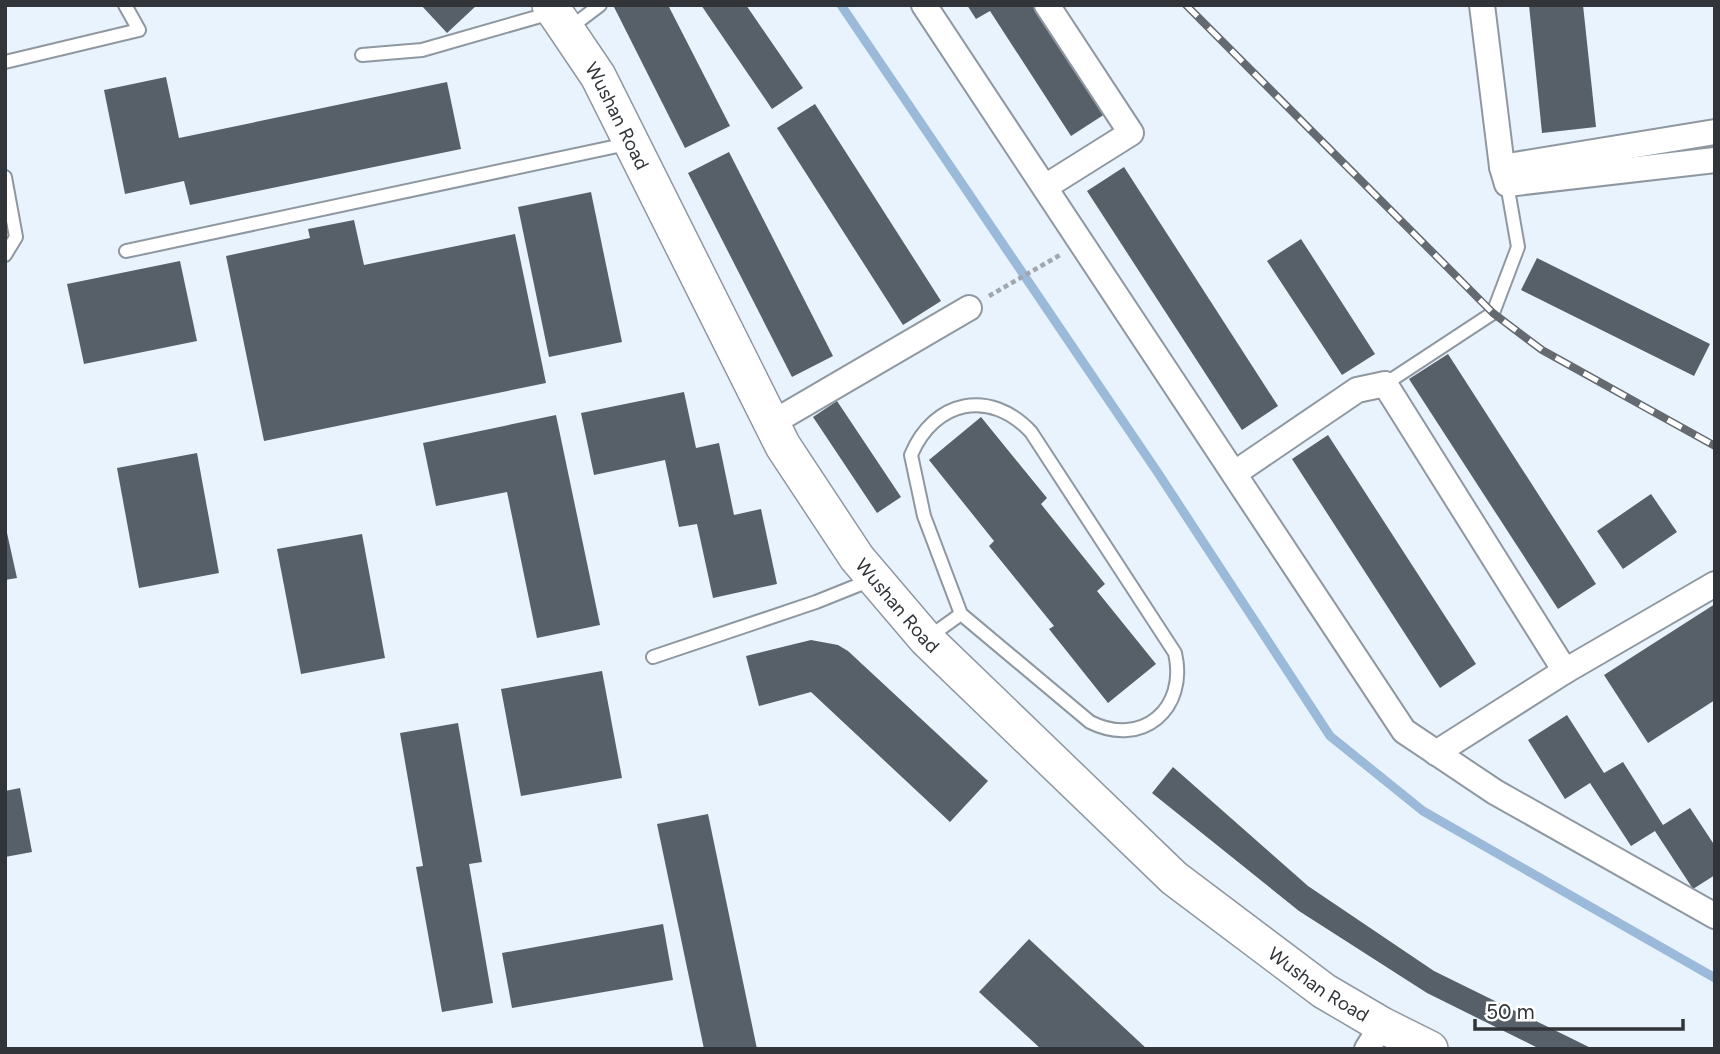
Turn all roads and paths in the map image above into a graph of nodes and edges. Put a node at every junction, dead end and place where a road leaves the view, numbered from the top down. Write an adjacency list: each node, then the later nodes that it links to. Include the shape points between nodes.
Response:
1 (125, 5): 8 (lane, via 139,30)
2 (600, 5): 6 (lane)
3 (924, 5): 14 (street)
4 (1047, 5): 14 (street, via 1131,133)
5 (1482, 5): 12 (street)
6 (557, 16): 7 (lane, via 422,50); 10 (main road, Wushan Road, via 598,76)
7 (362, 55)
8 (5, 62)
9 (1715, 132): 12 (street)
10 (631, 143): 15 (lane); 20 (main road, Wushan Road)
11 (1715, 160): 12 (street)
12 (1504, 175): 19 (lane, via 1518,247 1493,313)
13 (5, 177): 16 (lane, via 16,237)
14 (1045, 187): 21 (street)
15 (127, 251)
16 (5, 255)
17 (1041, 266): 18 (path)
18 (969, 308): 20 (street)
19 (1385, 384): 21 (street, via 1357,390); 27 (street)
20 (772, 424): 22 (main road, Wushan Road)
21 (1235, 473): 28 (street, via 1404,731)
22 (874, 579): 25 (main road, Wushan Road); 26 (lane)
23 (1715, 584): 27 (street)
24 (961, 614): 24 (lane, via 1101,727 1139,728 1161,715 1175,692 1175,653 1031,432 1012,414 986,405 954,409 940,416 927,426 911,455 923,516); 25 (lane)
25 (926, 639): 30 (main road, Wushan Road, via 1174,878 1324,991)
26 (653, 657)
27 (1565, 671): 28 (street)
28 (1436, 753): 29 (street, via 1495,792)
29 (1715, 916)
30 (1374, 1037): 31 (main road, Wushan Road)
31 (1430, 1049)

